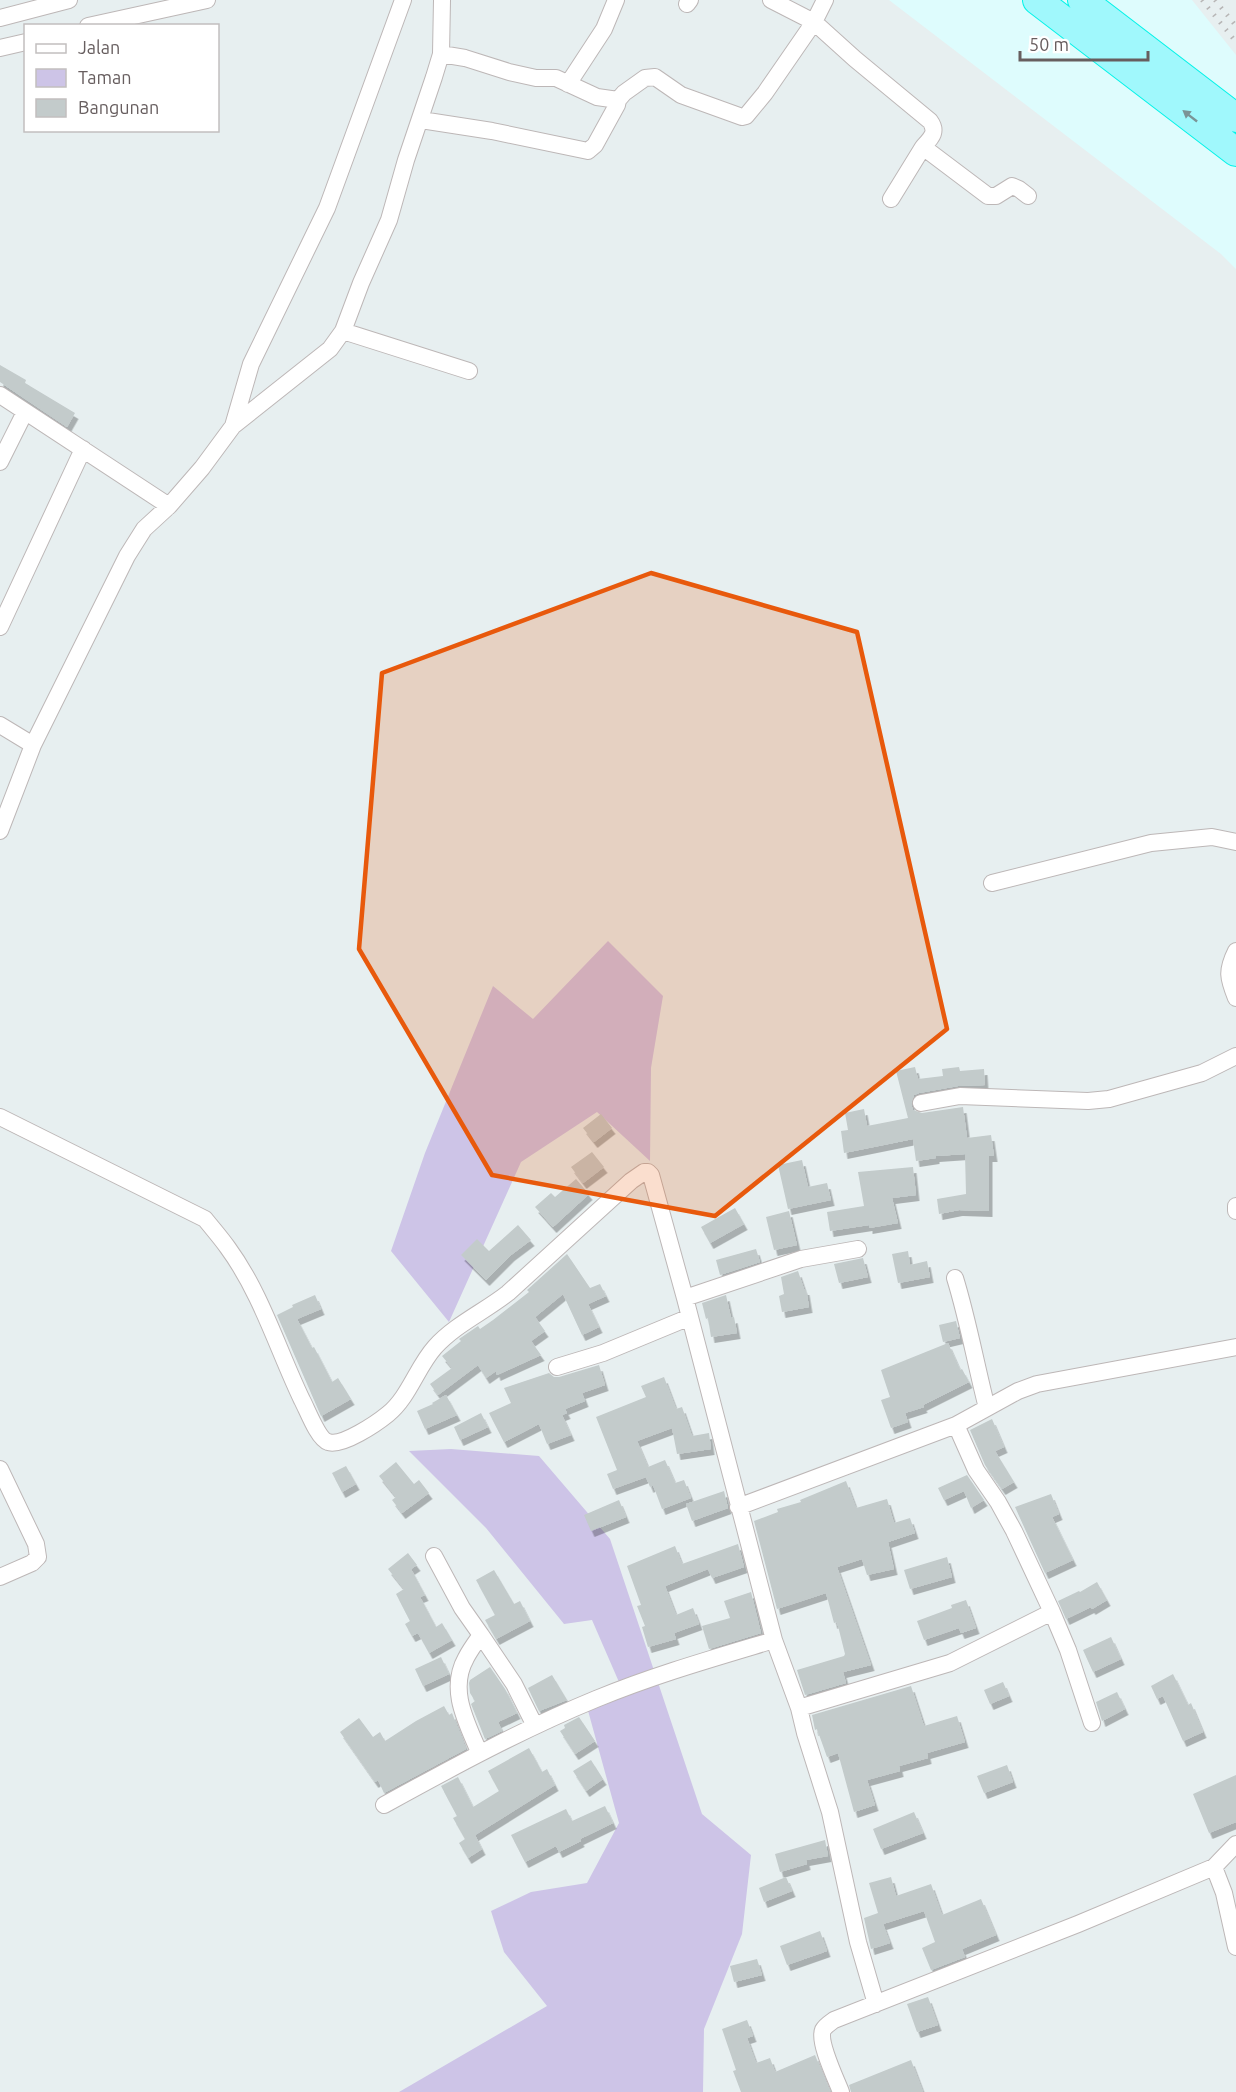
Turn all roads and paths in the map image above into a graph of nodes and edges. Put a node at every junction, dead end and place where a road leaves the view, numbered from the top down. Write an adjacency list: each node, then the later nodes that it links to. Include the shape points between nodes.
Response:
1 (69, 0): 10 (street)
2 (207, 0): 12 (street)
3 (403, 0): 28 (street, via 327,208 250,364)
4 (442, 0): 15 (street)
5 (616, 0): 16 (street, via 604,29)
6 (771, 0): 11 (street)
7 (825, 0): 11 (street)
8 (1037, 0): 21 (highway, one-way to 8)
9 (1082, 0): 18 (highway)
10 (0, 18)
11 (814, 22): 17 (street, via 744,117 681,95 655,77 645,78); 20 (street, via 930,121 934,133)
12 (97, 24)
13 (24, 42): 14 (street)
14 (0, 48)
15 (441, 54): 16 (street, via 536,78 556,78); 19 (street)
16 (568, 84): 17 (street, via 597,97)
17 (618, 100): 19 (street, via 595,146 588,150)
18 (1236, 118)
19 (421, 120): 24 (street, via 388,220)
20 (923, 147): 22 (street, via 988,196 996,196 1012,186); 23 (street)
21 (1236, 152)
22 (1028, 196)
23 (891, 199)
24 (343, 331): 25 (street); 28 (street, via 315,362)
25 (470, 371)
26 (0, 394): 27 (street)
27 (26, 412): 29 (street); 30 (street)
28 (233, 426): 31 (street)
29 (83, 449): 31 (street); 32 (street)
30 (0, 462)
31 (169, 506): 34 (street, via 144,529 127,556)
32 (0, 627)
33 (0, 725): 34 (street)
34 (33, 745): 35 (street)
35 (0, 829)
36 (1236, 842): 37 (street, via 1212,837 1151,843)
37 (992, 883)
38 (1236, 951): 39 (street, via 1228,976)
39 (1236, 998)
40 (1236, 1056): 41 (street, via 1202,1073 1109,1099 960,1096)
41 (921, 1103)
42 (0, 1117): 47 (street, via 205,1219 229,1248 247,1279 309,1414 323,1440 330,1443 339,1443 371,1427 391,1412 435,1346 508,1293 644,1172 651,1175 657,1190)
43 (1236, 1206): 44 (street)
44 (1236, 1211)
45 (858, 1250): 47 (street, via 801,1259)
46 (955, 1278): 51 (street)
47 (686, 1298): 48 (street)
48 (690, 1317): 50 (street, via 603,1353); 54 (street)
49 (1236, 1347): 51 (street, via 1037,1384)
50 (557, 1367)
51 (987, 1408): 52 (street)
52 (956, 1425): 54 (street); 57 (street, via 976,1470 1014,1531)
53 (0, 1469): 56 (street, via 36,1544 38,1557)
54 (738, 1507): 59 (street)
55 (434, 1556): 58 (street, via 462,1608)
56 (0, 1577)
57 (1052, 1612): 60 (street, via 950,1663); 61 (street)
58 (482, 1635): 62 (street); 63 (street, via 462,1666 458,1694)
59 (774, 1640): 60 (street); 62 (street, via 597,1699)
60 (799, 1708): 68 (street, via 830,1812 858,1942)
61 (1092, 1723)
62 (536, 1726): 63 (street)
63 (479, 1752): 64 (street)
64 (384, 1805)
65 (1236, 1844): 66 (street)
66 (1214, 1867): 67 (street); 68 (street)
67 (1236, 1947)
68 (876, 2004): 69 (street, via 834,2020 822,2032)
69 (841, 2092)

